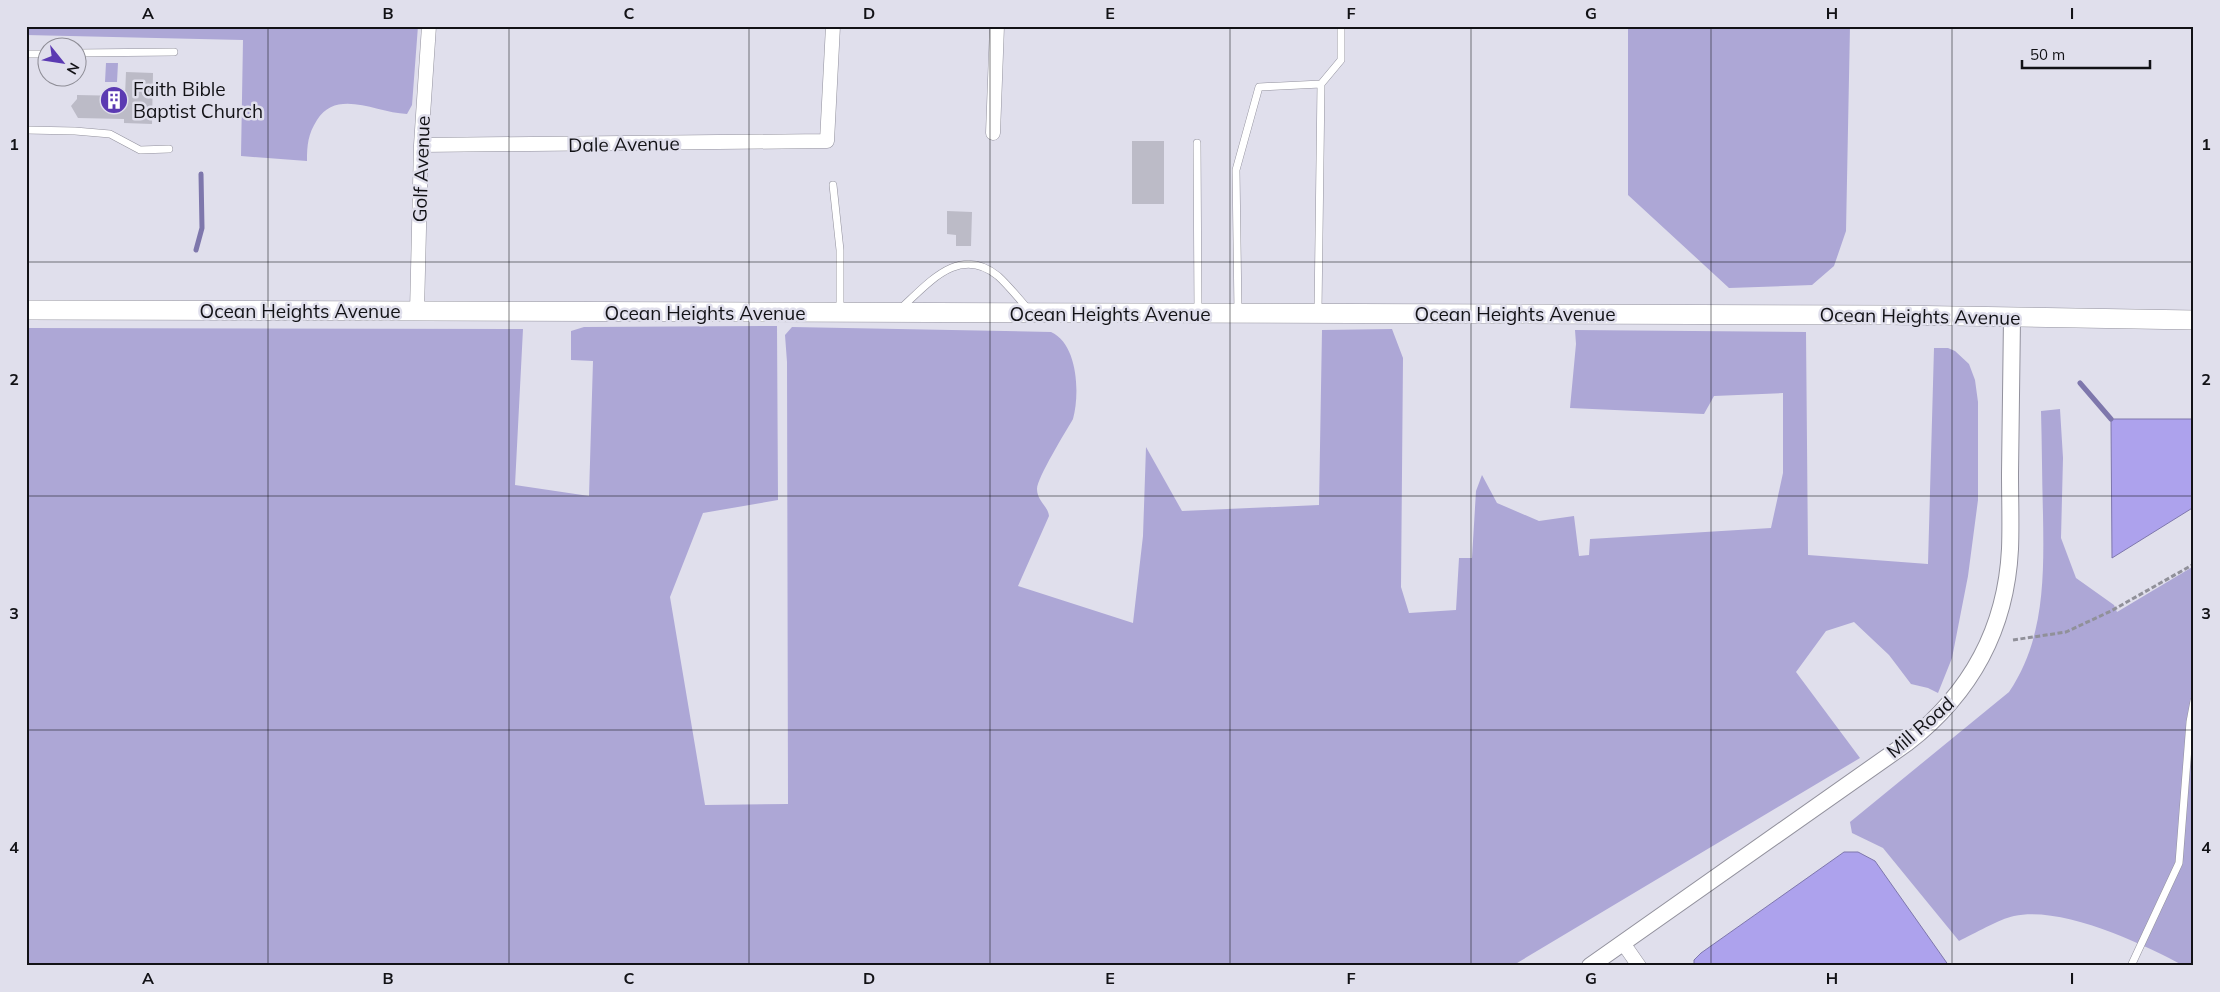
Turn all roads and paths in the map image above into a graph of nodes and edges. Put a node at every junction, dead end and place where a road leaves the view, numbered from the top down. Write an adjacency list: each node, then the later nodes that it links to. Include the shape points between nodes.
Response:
1 (429, 26): 11 (street, Golf Avenue)
2 (833, 26): 11 (street, Dale Avenue, via 827,141)
3 (997, 26): 9 (street)
4 (1341, 26): 7 (lane, via 1341,60)
5 (174, 52): 6 (lane)
6 (88, 53)
7 (1321, 84): 20 (lane, via 1260,87 1236,170); 21 (lane)
8 (26, 130): 12 (lane, via 110,134 140,150)
9 (993, 133)
10 (1197, 143): 19 (lane)
11 (421, 145): 15 (street, Golf Avenue)
12 (169, 150)
13 (833, 185): 16 (lane, via 840,250)
14 (26, 310): 15 (main road, Ocean Heights Avenue)
15 (417, 312): 16 (main road, Ocean Heights Avenue)
16 (840, 313): 17 (main road, Ocean Heights Avenue)
17 (895, 314): 18 (main road, Ocean Heights Avenue); 18 (lane, via 947,270 959,264 970,264 998,276)
18 (1032, 314): 19 (main road, Ocean Heights Avenue)
19 (1198, 314): 20 (main road, Ocean Heights Avenue)
20 (1238, 314): 21 (main road, Ocean Heights Avenue)
21 (1318, 314): 22 (main road, Ocean Heights Avenue)
22 (2012, 318): 23 (main road, Ocean Heights Avenue); 27 (street, Mill Road, via 2010,551 1996,627 1959,694 1906,743)
23 (2194, 320)
24 (2194, 564): 25 (path, via 2110,612 2066,632)
25 (2013, 640)
26 (2194, 701): 30 (lane, via 2179,863)
27 (1623, 943): 28 (street, Mill Road); 29 (street)
28 (1600, 963)
29 (1639, 966)
30 (2131, 966)

